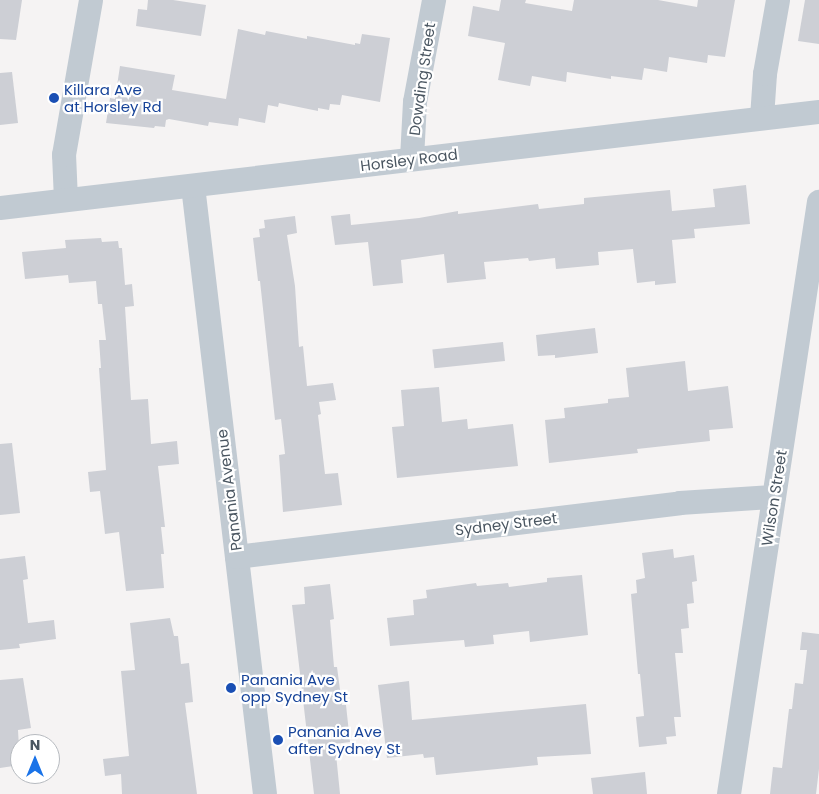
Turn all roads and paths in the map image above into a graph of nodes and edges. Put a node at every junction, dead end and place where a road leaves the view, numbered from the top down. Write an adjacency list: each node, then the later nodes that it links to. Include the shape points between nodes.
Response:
1 (91, 0): 8 (street, via 64,156)
2 (434, 0): 6 (street, Dowding Street, via 415,102)
3 (778, 0): 5 (street, via 765,74)
4 (819, 112): 5 (street, Horsley Road)
5 (762, 118): 6 (street, Horsley Road)
6 (412, 159): 7 (street, Horsley Road)
7 (193, 186): 8 (street, Horsley Road); 12 (street, Panania Avenue)
8 (66, 200): 10 (street, Horsley Road)
9 (819, 202): 11 (street, Wilson Street)
10 (0, 208)
11 (774, 497): 12 (street, Sydney Street, via 680,503); 14 (street, Wilson Street)
12 (237, 557): 13 (street, Panania Avenue)
13 (265, 794)
14 (729, 794)

